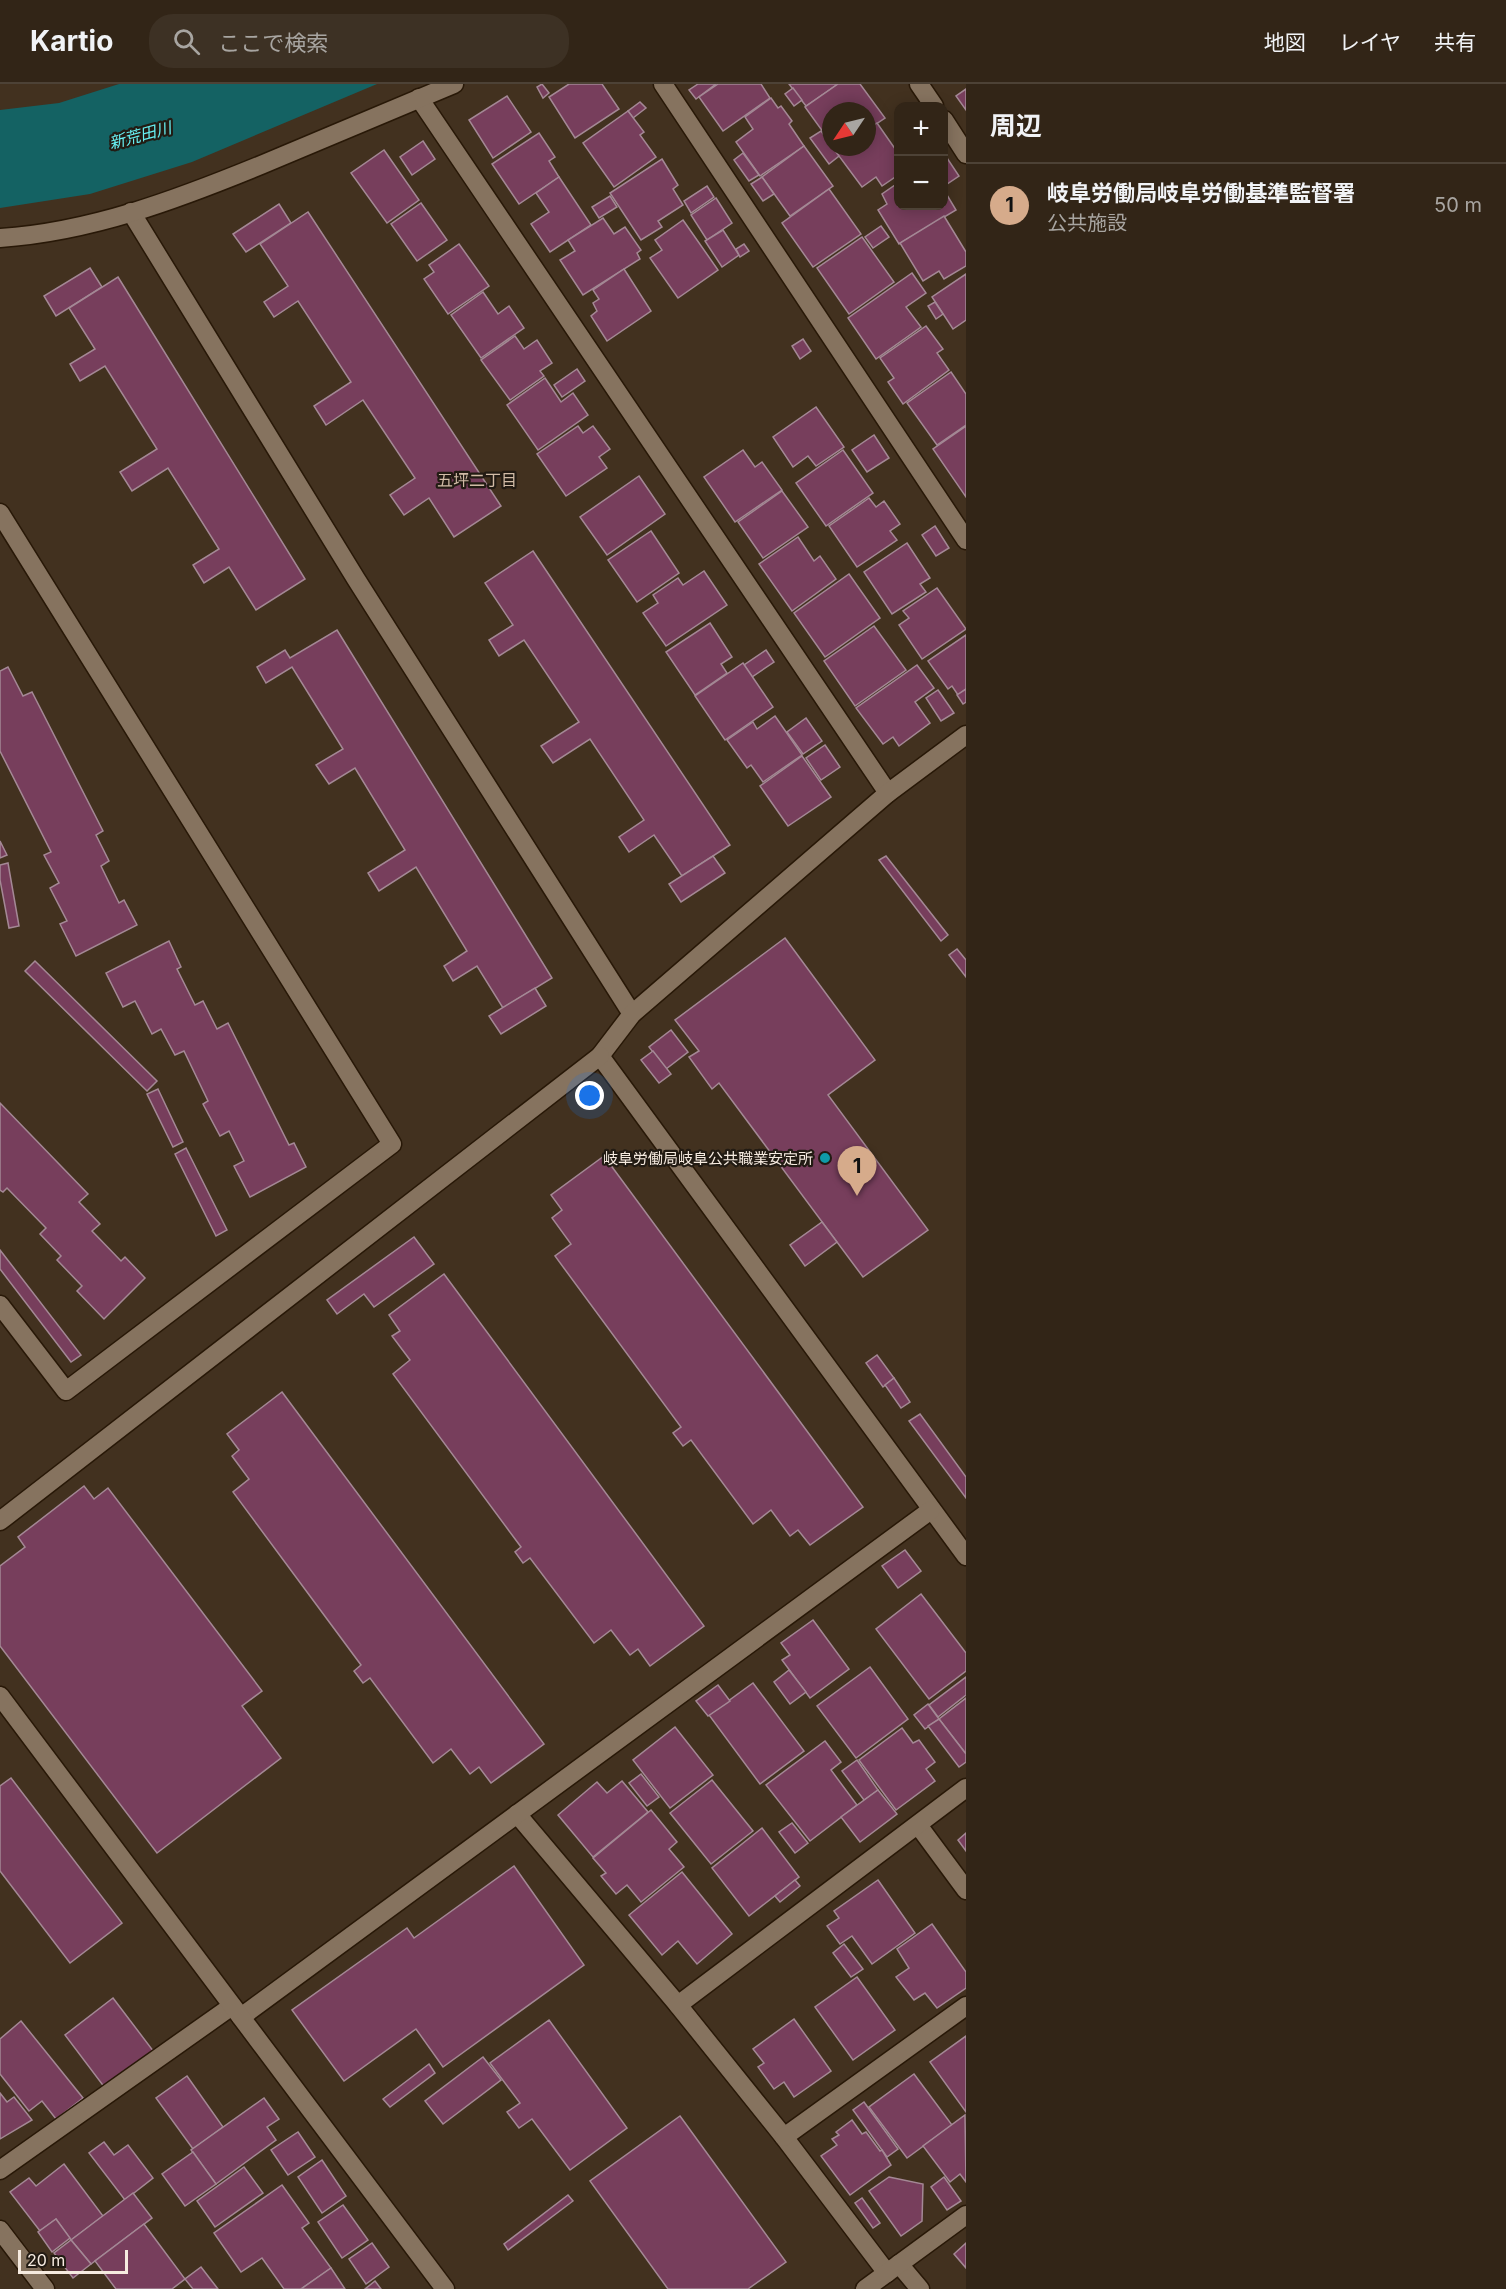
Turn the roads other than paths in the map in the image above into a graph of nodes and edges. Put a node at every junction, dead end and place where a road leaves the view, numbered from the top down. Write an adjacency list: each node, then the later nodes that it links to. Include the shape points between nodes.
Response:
1 (454, 84): 4 (street)
2 (663, 84): 11 (street)
3 (919, 84): 5 (street)
4 (419, 98): 8 (street, via 202,189); 13 (street)
5 (931, 102)
6 (948, 126): 7 (street)
7 (966, 154)
8 (131, 212): 9 (street, via 72,229); 14 (street, via 356,579)
9 (0, 238)
10 (0, 513): 16 (street, via 392,1144 66,1391)
11 (966, 540)
12 (966, 735): 13 (street)
13 (888, 793): 14 (street)
14 (632, 1014): 15 (street)
15 (600, 1056): 17 (street); 18 (street)
16 (0, 1305)
17 (931, 1510): 19 (street); 22 (street)
18 (0, 1521)
19 (966, 1556)
20 (0, 1696): 27 (street)
21 (966, 1788): 23 (street)
22 (517, 1814): 25 (street); 27 (street)
23 (918, 1825): 24 (street); 25 (street)
24 (966, 1890)
25 (678, 2005): 28 (street)
26 (966, 2006): 28 (street)
27 (237, 2011): 29 (street); 34 (street)
28 (784, 2137): 32 (street)
29 (0, 2170)
30 (966, 2215): 32 (street)
31 (0, 2230): 33 (street)
32 (893, 2268): 35 (street); 36 (street)
33 (45, 2289)
34 (445, 2289)
35 (865, 2289)
36 (920, 2289)

